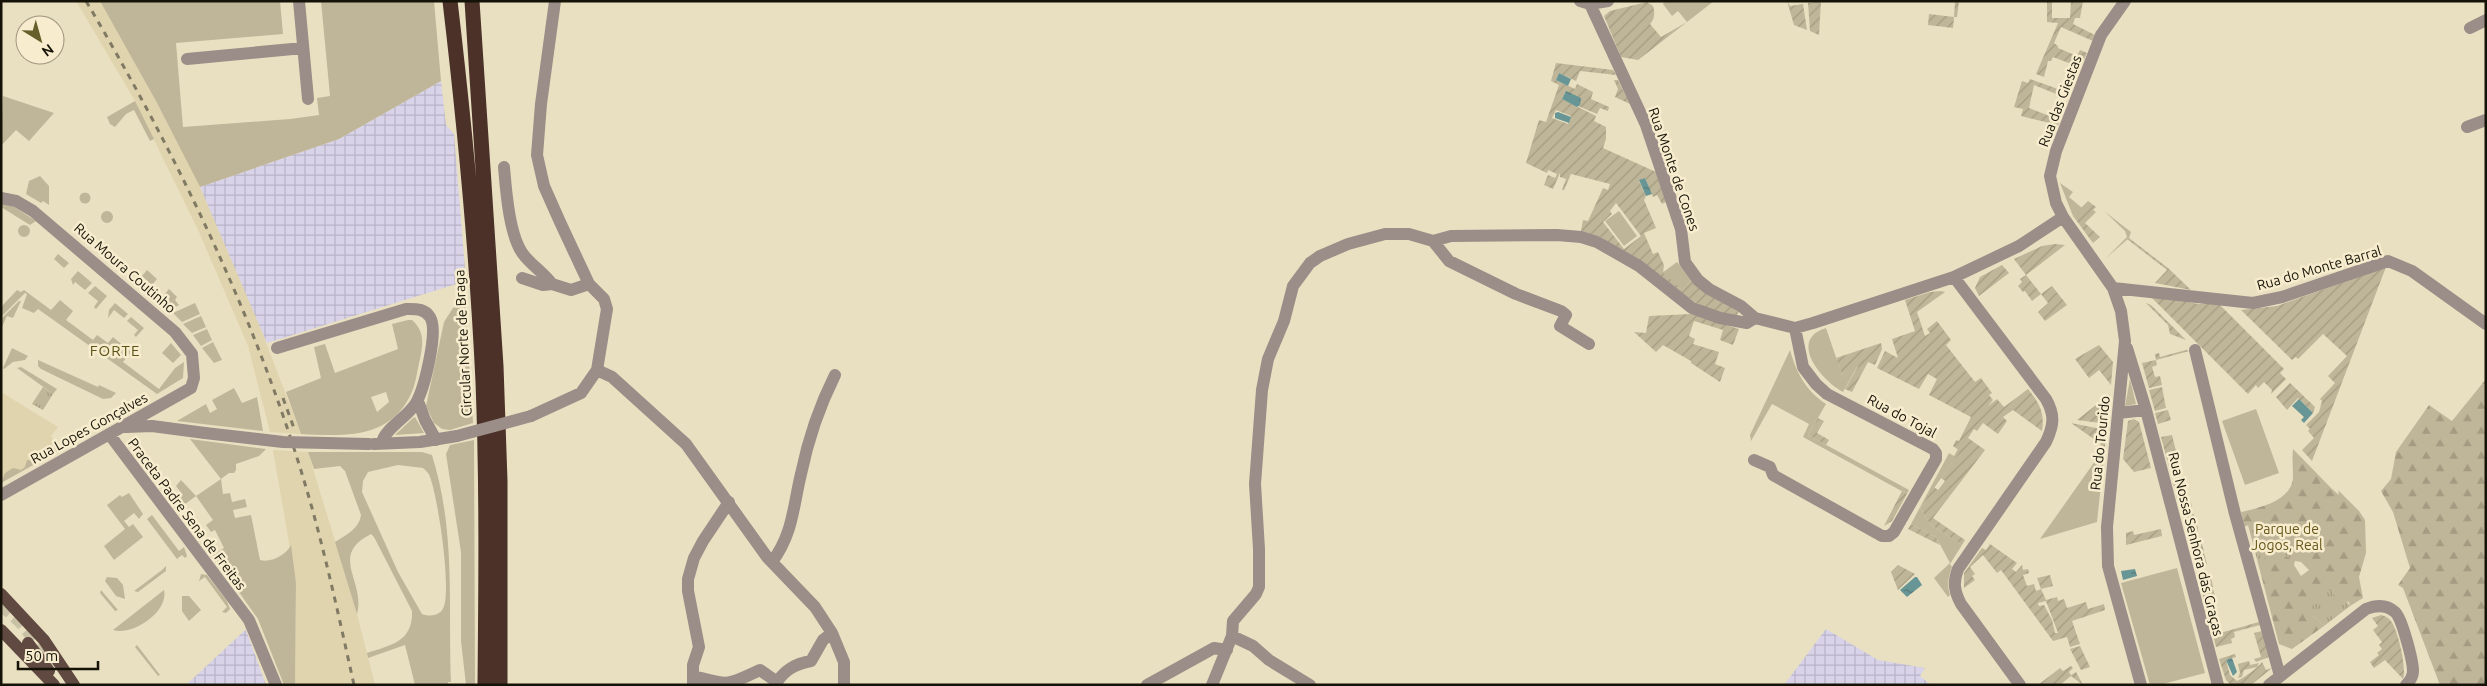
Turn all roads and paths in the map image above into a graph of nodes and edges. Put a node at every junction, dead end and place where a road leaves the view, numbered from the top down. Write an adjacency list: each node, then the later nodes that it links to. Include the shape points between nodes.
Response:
1 (299, 1): 10 (street)
2 (450, 1): 58 (highway, Circular Norte de Braga, via 466,142 483,383)
3 (472, 1): 59 (highway, via 496,366 500,481)
4 (555, 1): 22 (street, via 537,155 544,186)
5 (1608, 1): 7 (street)
6 (2125, 1): 17 (street, Rua das Giestas, via 2101,35 2056,151 2050,176)
7 (1585, 3): 24 (street, Rua Monte de Cones, via 1646,126 1681,229 1685,262 1709,289 1741,306)
8 (2486, 20): 9 (street)
9 (2470, 28)
10 (304, 48): 11 (street); 12 (street)
11 (188, 60)
12 (308, 99)
13 (2486, 120): 14 (street)
14 (2467, 127)
15 (504, 167): 21 (street, via 515,235 522,253 544,272)
16 (1, 198): 33 (street, Rua Moura Coutinho, via 24,205 42,218 175,332 192,354 194,378)
17 (2063, 218): 19 (street, via 2020,246); 23 (street, Rua do Tourido)
18 (1433, 242): 24 (street, via 1451,236 1581,237 1597,242 1638,266 1692,308 1746,323); 28 (street, via 1449,261 1516,294 1561,311 1566,315 1560,326); 48 (street, via 1409,234 1385,234 1332,249 1310,264 1294,286 1268,359 1262,390 1255,484 1259,587 1233,621)
19 (1954, 277): 26 (street); 64 (street, via 2046,399 2054,418 2046,442 1954,578 1955,594 1961,604)
20 (522, 278): 21 (street, via 543,285)
21 (552, 284): 22 (street, via 571,290)
22 (588, 284): 31 (street, via 604,299 607,310)
23 (2113, 288): 25 (street, Rua do Monte Barral, via 2253,303 2282,297 2388,261 2412,271); 27 (street, Rua do Tourido, via 2121,311)
24 (1755, 318): 26 (street)
25 (2486, 324)
26 (1795, 328): 41 (street, Rua do Tojal, via 1803,367 1816,384 1827,394 1933,449 1936,459 1889,536 1882,536 1773,476 1770,467)
27 (2125, 341): 35 (street, Rua Nossa Senhora das Graças); 36 (street, Rua do Tourido)
28 (1589, 344)
29 (278, 348): 34 (street, via 406,309 418,309 430,318 433,333)
30 (2195, 350): 51 (street, via 2235,514)
31 (597, 370): 39 (street, bridge, via 581,393 531,416); 43 (street, via 612,377 686,444)
32 (835, 376): 44 (street, via 809,442 784,547)
33 (191, 388): 37 (street, Rua Lopes Gonçalves)
34 (418, 401): 39 (street); 40 (street)
35 (2146, 410): 36 (street); 66 (street, Rua Nossa Senhora das Graças)
36 (2118, 413): 65 (street, Rua do Tourido, via 2107,526 2108,566)
37 (121, 427): 38 (street, Rua Lopes Gonçalves); 40 (street, bridge, via 152,426 291,442)
38 (109, 434): 42 (street, Rua Lopes Gonçalves); 57 (street, Praceta Padre Sena de Freitas, via 242,611 254,630)
39 (436, 440): 40 (street)
40 (376, 444)
41 (1754, 460)
42 (1, 495)
43 (729, 502): 44 (street); 52 (street, via 703,540 688,579 699,647 693,665)
44 (772, 562): 47 (street, via 815,607)
45 (1, 594): 56 (main road, via 44,640)
46 (1, 630): 54 (main road)
47 (832, 634): 53 (street, via 823,640 811,660 796,664); 60 (street, via 844,662)
48 (1232, 636): 50 (street); 63 (street, via 1253,646 1269,660)
49 (28, 643): 55 (main road)
50 (1227, 650): 61 (street, via 1214,648); 62 (street)
51 (2280, 676): 67 (street); 68 (street, via 2377,605 2395,612 2401,619 2413,670)
52 (693, 680): 53 (street, via 732,684 760,670)
53 (776, 683)
54 (54, 685)
55 (58, 685)
56 (74, 685)
57 (276, 685)
58 (485, 685)
59 (500, 685)
60 (844, 685)
61 (1147, 685)
62 (1212, 685)
63 (1310, 685)
64 (2020, 685)
65 (2141, 685)
66 (2218, 685)
67 (2268, 685)
68 (2406, 685)

